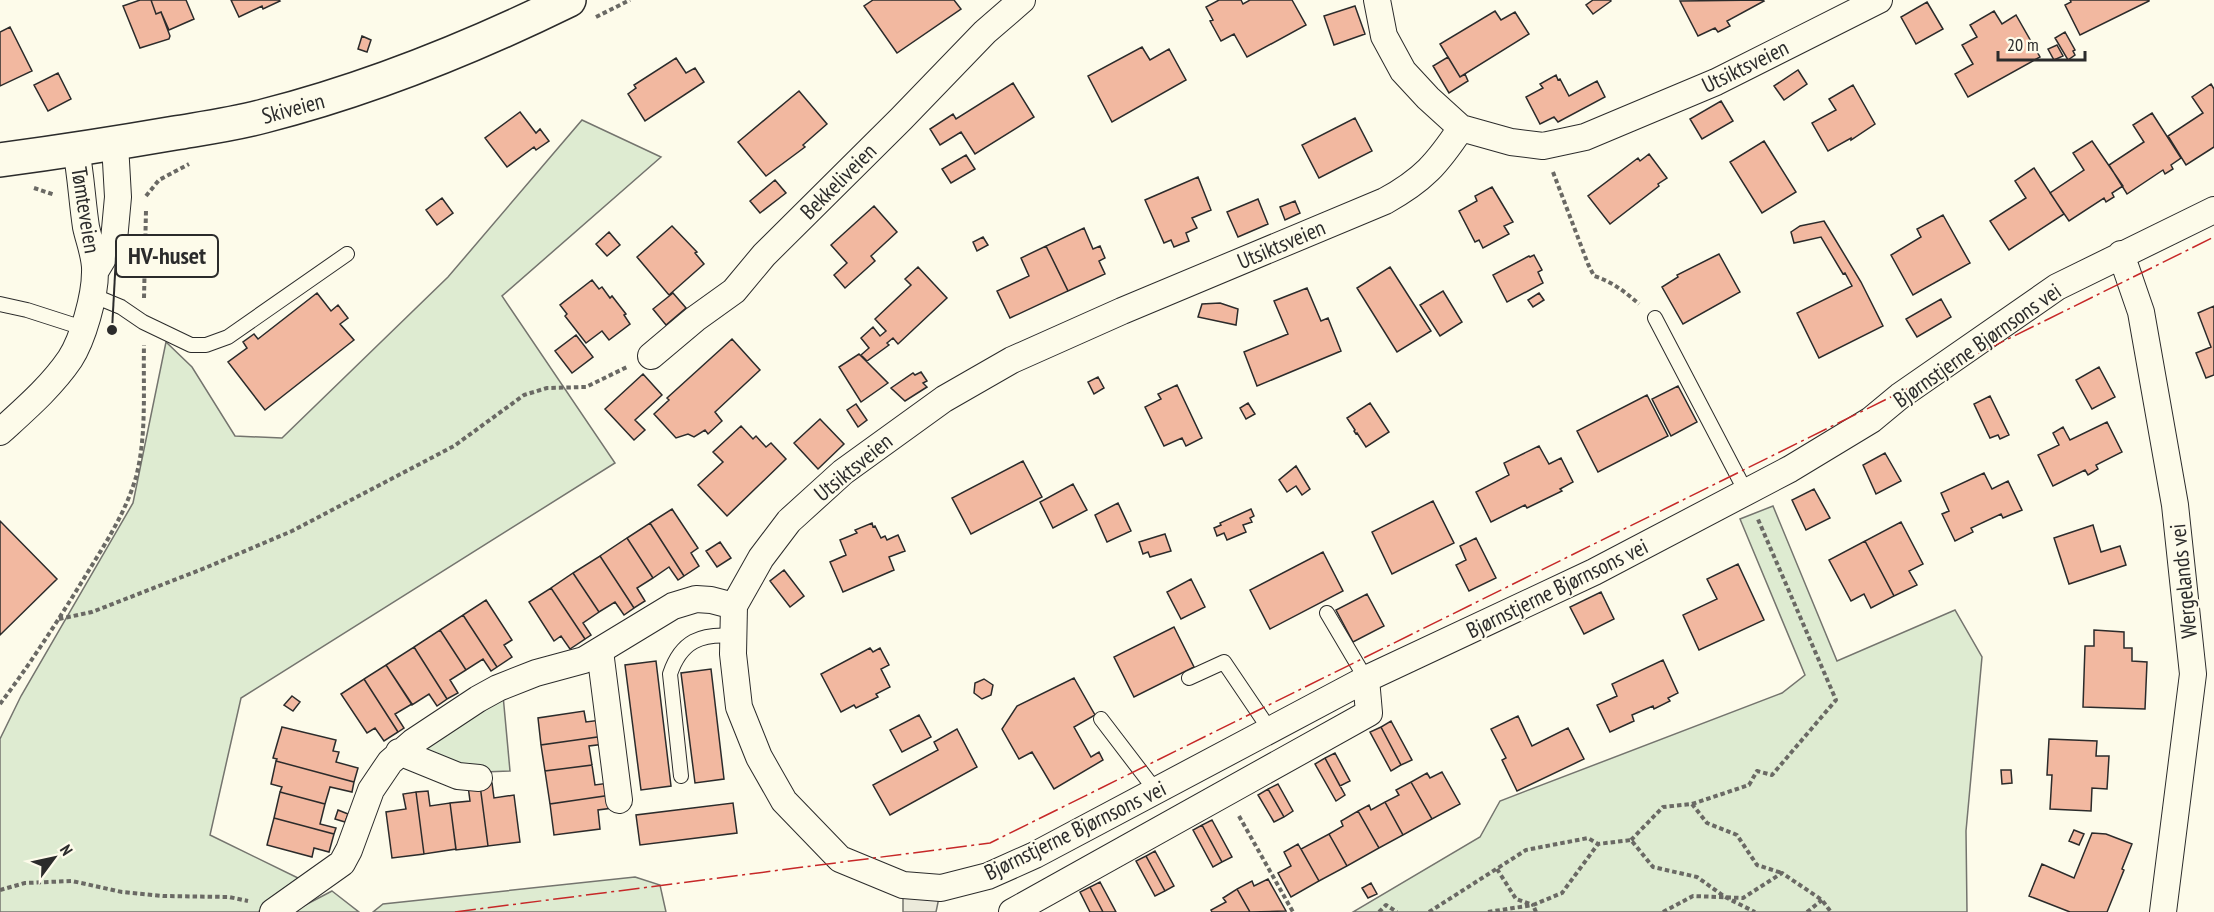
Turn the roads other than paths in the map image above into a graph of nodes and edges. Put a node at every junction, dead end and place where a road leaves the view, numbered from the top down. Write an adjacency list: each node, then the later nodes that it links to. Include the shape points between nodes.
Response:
1 (1022, 0): 16 (street, Bekkeliveien, via 985,32 764,255 734,291)
2 (1377, 0): 5 (street, via 1384,36 1403,71)
3 (1879, 0): 5 (street, Utsiktsveien, via 1716,82 1585,137 1543,146)
4 (582, 9): 6 (main road, Skiveien, via 347,93 262,117)
5 (1461, 128): 19 (street, Utsiktsveien, via 1438,161 1410,188 1012,360 944,399 843,472 789,521)
6 (116, 144): 7 (main road, Skiveien); 12 (street, Tømteveien, via 118,196 114,240)
7 (76, 150): 8 (main road, Skiveien); 12 (street, Tømteveien)
8 (0, 160)
9 (2214, 210): 11 (street, Bjørnstjerne Bjørnsons vei)
10 (347, 254): 12 (lane, via 228,338 206,345 191,345 143,322)
11 (2121, 254): 18 (street, Bjørnstjerne Bjørnsons vei, via 2057,287 1871,420); 23 (street, Wergelands vei, via 2141,312)
12 (94, 283): 15 (street, Tømteveien)
13 (0, 304): 15 (lane)
14 (1655, 318): 18 (lane)
15 (83, 328): 17 (street, Tømteveien, via 70,358 55,378)
16 (651, 356)
17 (0, 432)
18 (1746, 492): 25 (street, Bjørnstjerne Bjørnsons vei, via 1594,572)
19 (734, 606): 21 (street, Bjørnstjerne Bjørnsons vei); 22 (street, via 711,600 686,601)
20 (1327, 612): 25 (lane)
21 (734, 636): 29 (lane, via 718,634 693,641 674,662 670,674); 31 (street, Bjørnstjerne Bjørnsons vei, via 739,707 759,757 784,801 840,860 903,885 941,888 988,876)
22 (600, 651): 28 (street, via 584,660 498,688); 32 (street)
23 (2204, 669): 35 (street, Wergelands vei)
24 (1189, 678): 27 (lane, via 1224,662)
25 (1366, 679): 27 (street, Bjørnstjerne Bjørnsons vei); 34 (street, Bjørnstjerne Bjørnsons vei, via 1369,713)
26 (1101, 719): 31 (lane)
27 (1270, 730): 31 (street, Bjørnstjerne Bjørnsons vei)
28 (399, 752): 30 (street, via 458,776); 33 (street, via 371,790 342,863)
29 (681, 776)
30 (479, 778)
31 (1155, 791)
32 (619, 800)
33 (263, 908)
34 (1012, 912)
35 (2163, 912)

